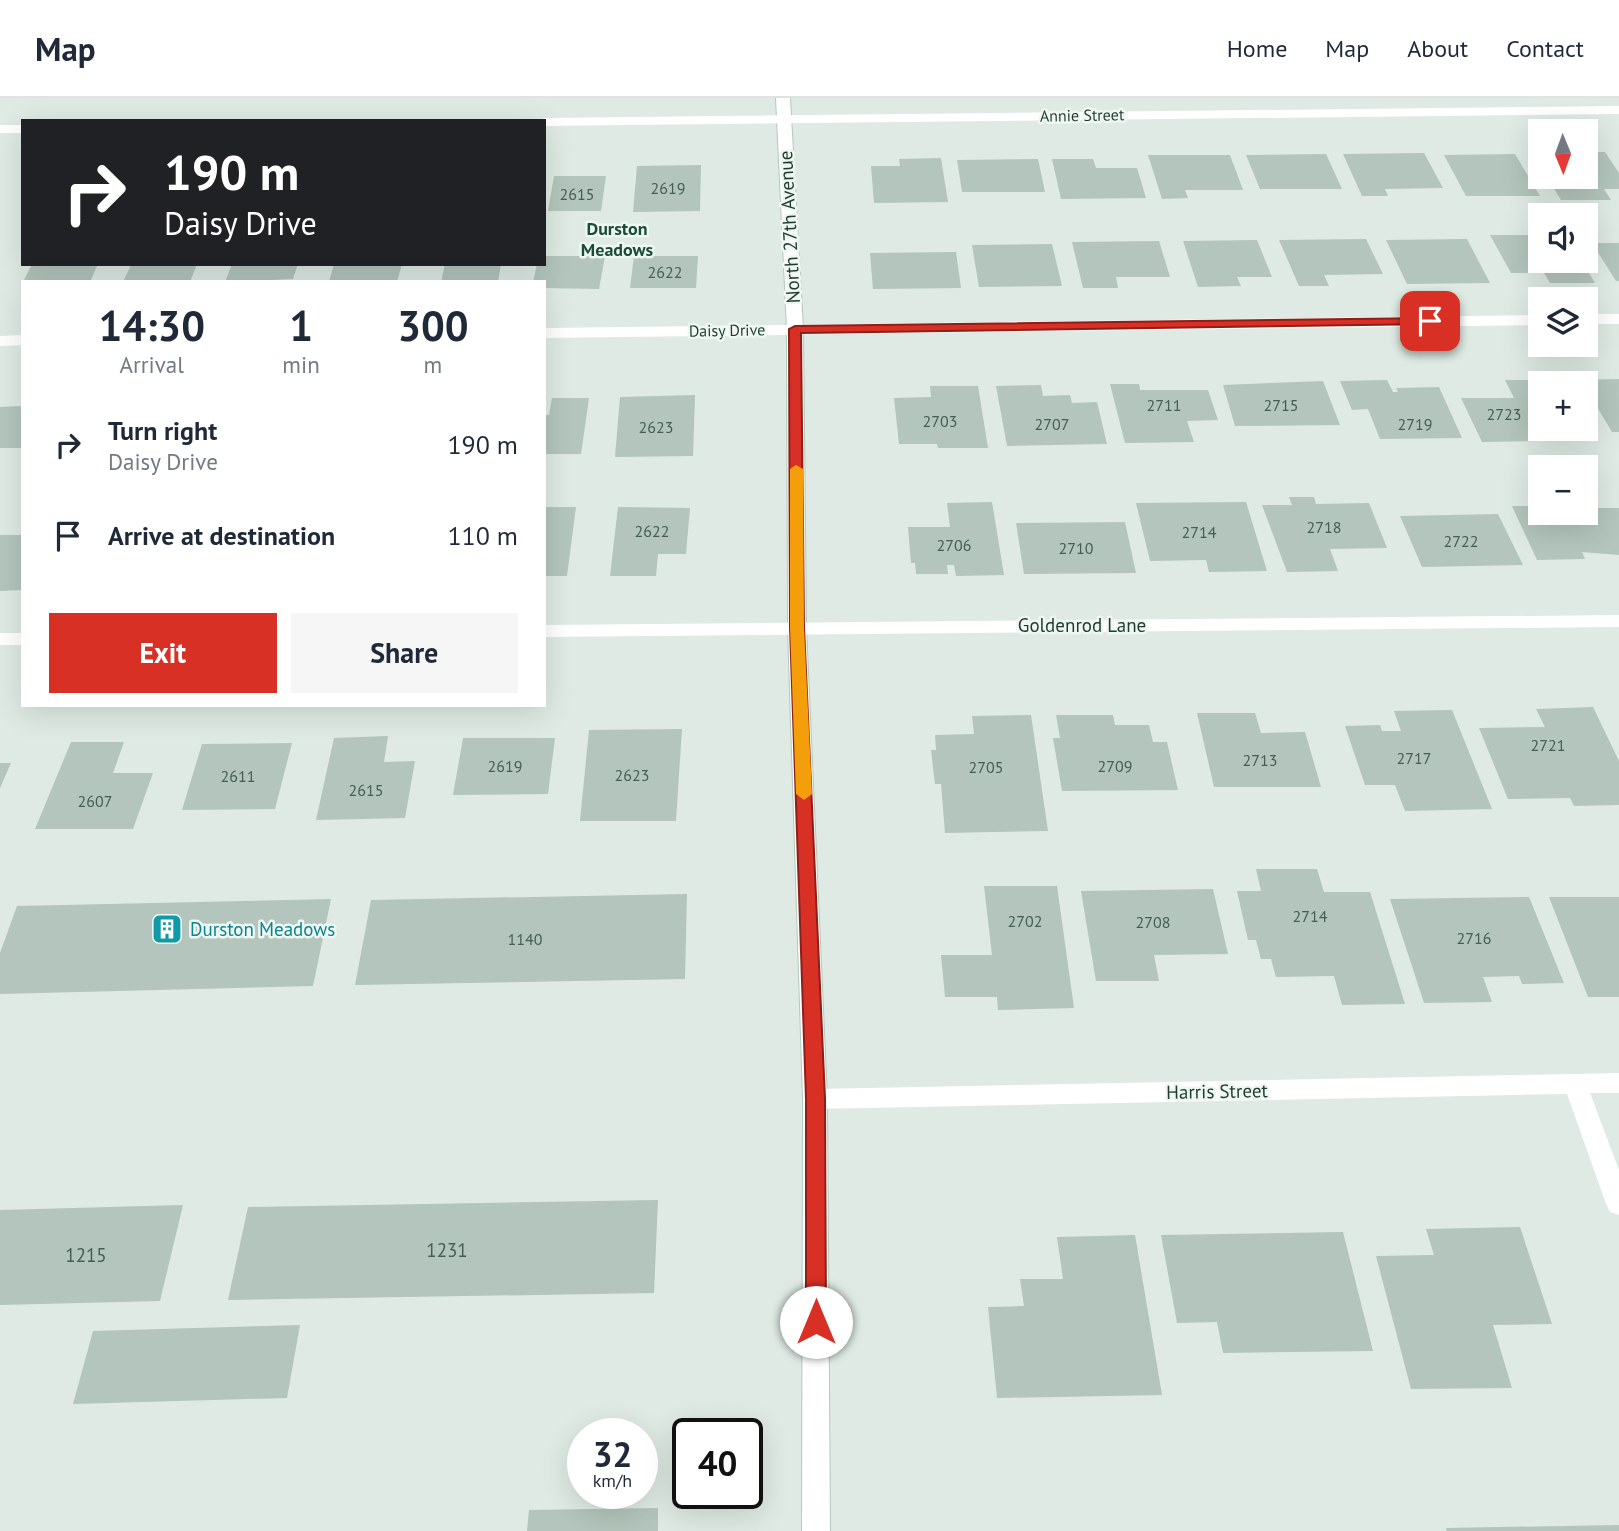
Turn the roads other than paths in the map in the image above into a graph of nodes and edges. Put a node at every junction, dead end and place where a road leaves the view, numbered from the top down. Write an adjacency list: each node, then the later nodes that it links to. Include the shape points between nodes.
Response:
1 (1216, 98): 4 (street)
2 (783, 108): 4 (street, Annie Street); 5 (street, Annie Street); 11 (street, North 27th Avenue)
3 (1619, 110): 4 (street, Annie Street)
4 (1222, 113)
5 (546, 122)
6 (0, 129): 7 (street)
7 (21, 129)
8 (1598, 319): 9 (street)
9 (1619, 319)
10 (1528, 320): 11 (street, Daisy Drive)
11 (795, 329): 12 (street, Daisy Drive); 16 (street, North 27th Avenue)
12 (546, 333)
13 (21, 340): 14 (street)
14 (0, 341)
15 (1619, 621): 16 (street, Goldenrod Lane)
16 (797, 627): 17 (street, Goldenrod Lane); 22 (street, North 27th Avenue)
17 (546, 631)
18 (0, 639): 19 (street)
19 (21, 639)
20 (1619, 1083): 21 (street, Harris Street)
21 (1576, 1084): 22 (street, Harris Street); 23 (street)
22 (816, 1099): 24 (street, North 27th Avenue)
23 (1619, 1203)
24 (817, 1531)

